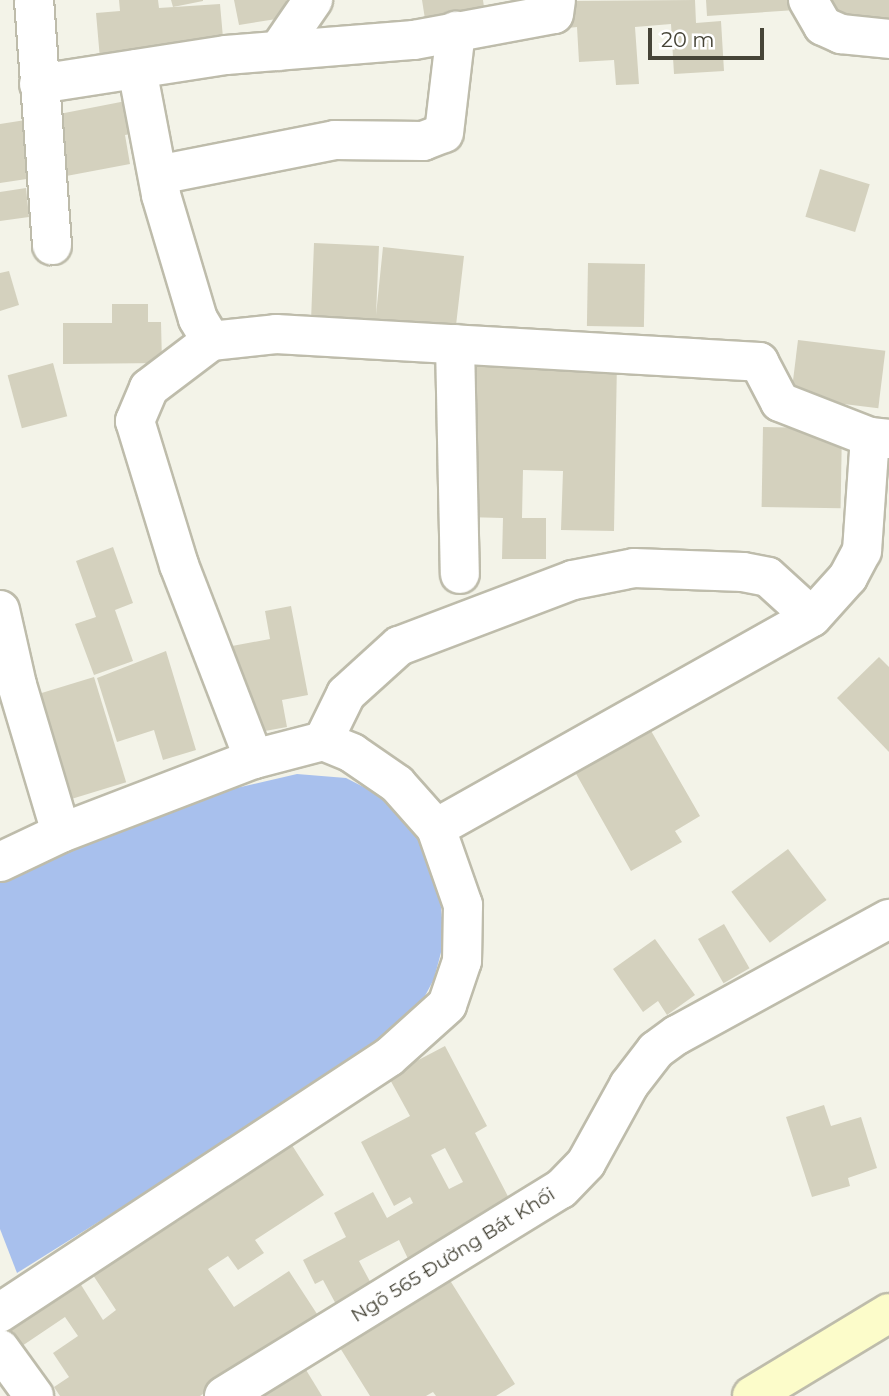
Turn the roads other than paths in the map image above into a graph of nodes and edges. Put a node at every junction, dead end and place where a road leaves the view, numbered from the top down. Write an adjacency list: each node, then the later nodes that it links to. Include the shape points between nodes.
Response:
1 (34, 0): 9 (street)
2 (313, 0): 7 (street)
3 (556, 0): 5 (street, via 554,14)
4 (808, 0): 6 (street, via 822,26 841,34)
5 (456, 31): 7 (street, via 414,40); 10 (street, via 444,134 423,141 335,140)
6 (889, 39)
7 (278, 51): 8 (street)
8 (137, 69): 9 (street); 10 (street)
9 (39, 84): 11 (street)
10 (158, 175): 12 (street, via 198,320)
11 (52, 245)
12 (211, 341): 13 (street, via 276,334); 19 (street, via 149,388 135,421 179,565)
13 (455, 344): 14 (street, via 759,362 780,402); 15 (street)
14 (880, 438): 17 (street, via 862,551 848,577)
15 (460, 573)
16 (0, 610): 21 (street)
17 (812, 617): 18 (street, via 768,577 743,572 634,568 573,580 398,646 346,694); 20 (street)
18 (323, 741): 19 (street); 20 (street, via 352,753 397,784)
19 (254, 759): 21 (street)
20 (436, 828): 24 (street, via 463,905 462,961 447,1005 389,1057)
21 (61, 833): 22 (street)
22 (0, 862)
23 (889, 919): 28 (street, Ngõ 565 Đường Bát Khối, via 656,1050 629,1085 586,1163 561,1189)
24 (0, 1313)
25 (889, 1313): 29 (street)
26 (0, 1349): 27 (street)
27 (34, 1396)
28 (224, 1396)
29 (752, 1396)

